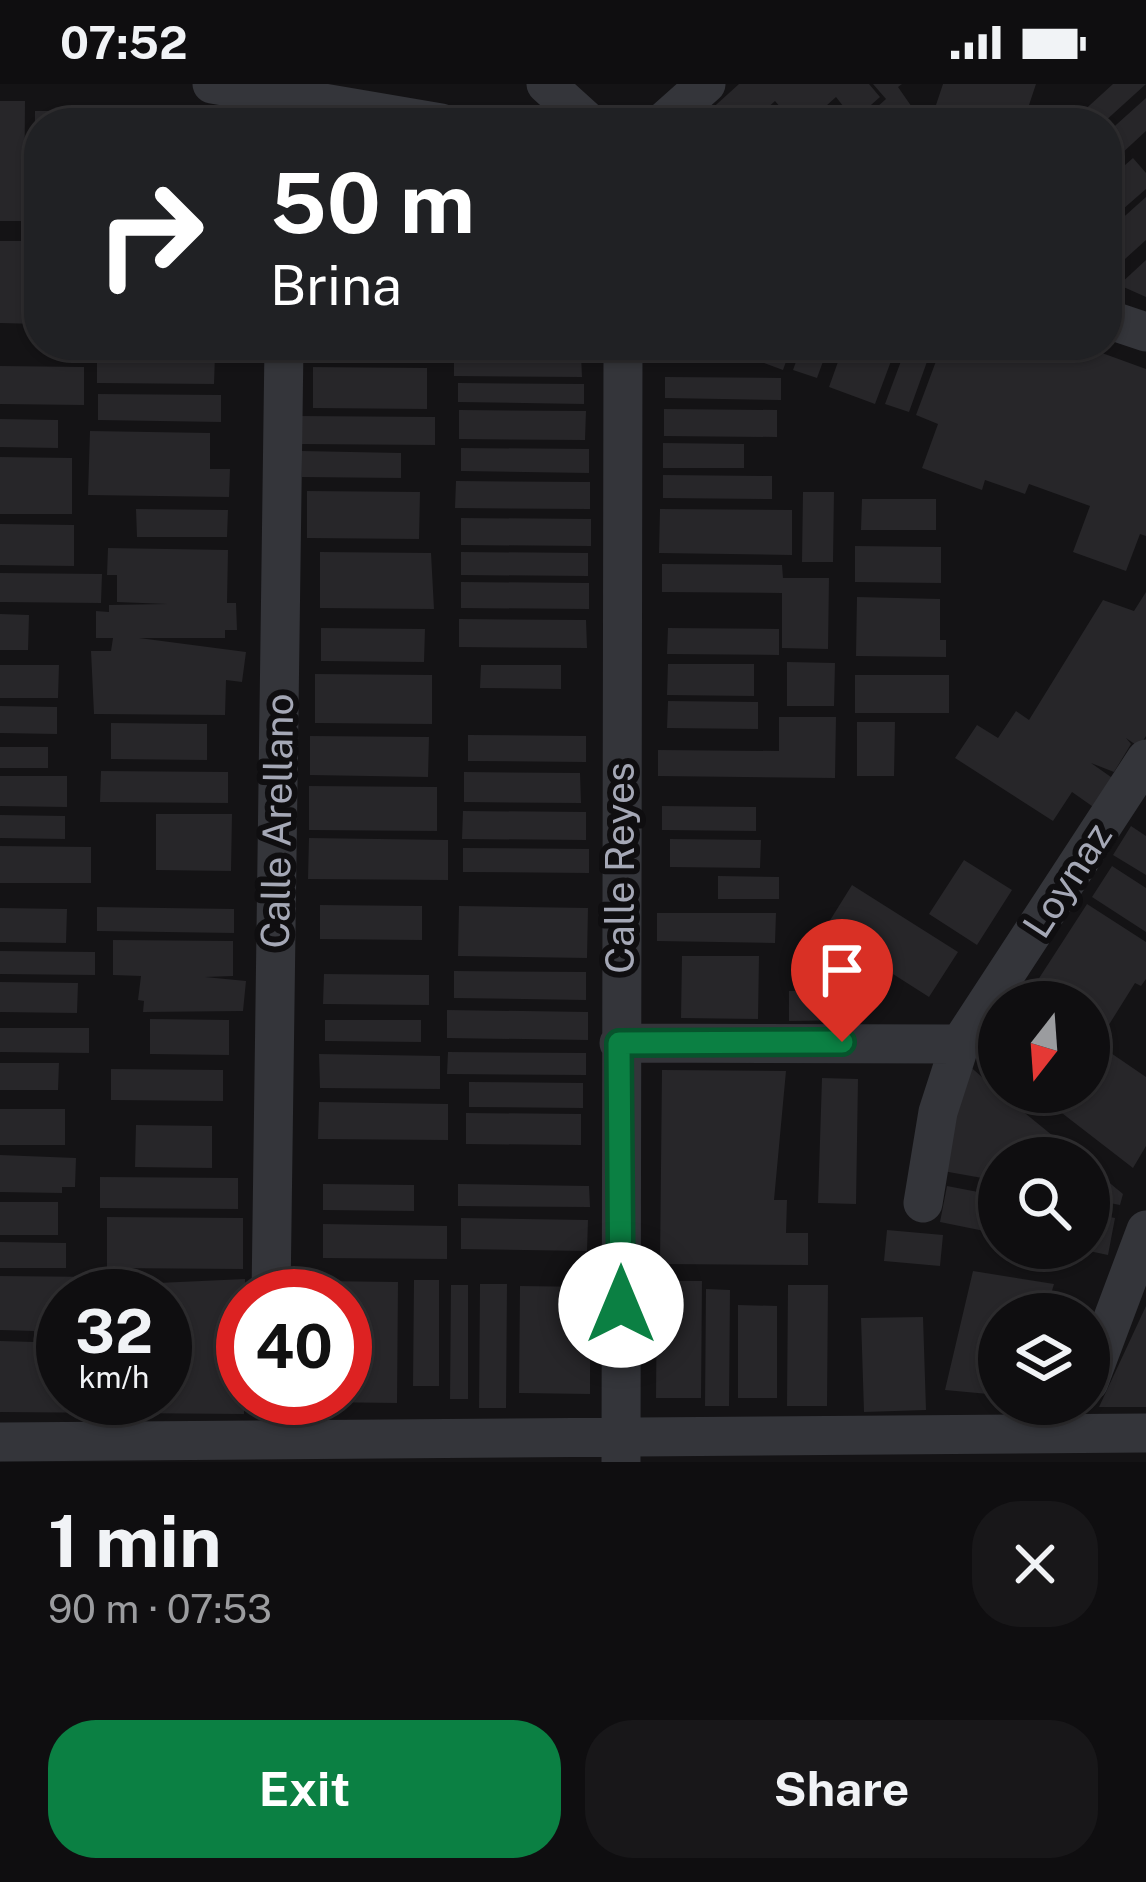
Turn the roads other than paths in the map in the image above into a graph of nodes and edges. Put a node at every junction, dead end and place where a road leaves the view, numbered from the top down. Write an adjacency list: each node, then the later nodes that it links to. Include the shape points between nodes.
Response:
1 (212, 84): 4 (street)
2 (546, 84): 5 (street)
3 (706, 84): 6 (street)
4 (284, 108)
5 (572, 108)
6 (679, 108)
7 (284, 360): 14 (street, Calle Arellano)
8 (623, 360): 10 (street, Calle Reyes)
9 (1146, 759): 11 (street, Loynaz)
10 (619, 1043): 11 (street); 20 (street, Calle Reyes)
11 (960, 1044): 12 (street, Loynaz, via 938,1112)
12 (923, 1203)
13 (1146, 1230): 15 (street)
14 (271, 1269)
15 (1110, 1326)
16 (271, 1432): 19 (street); 20 (street)
17 (1146, 1432): 18 (street)
18 (1069, 1433): 20 (street)
19 (0, 1442)
20 (621, 1449)

